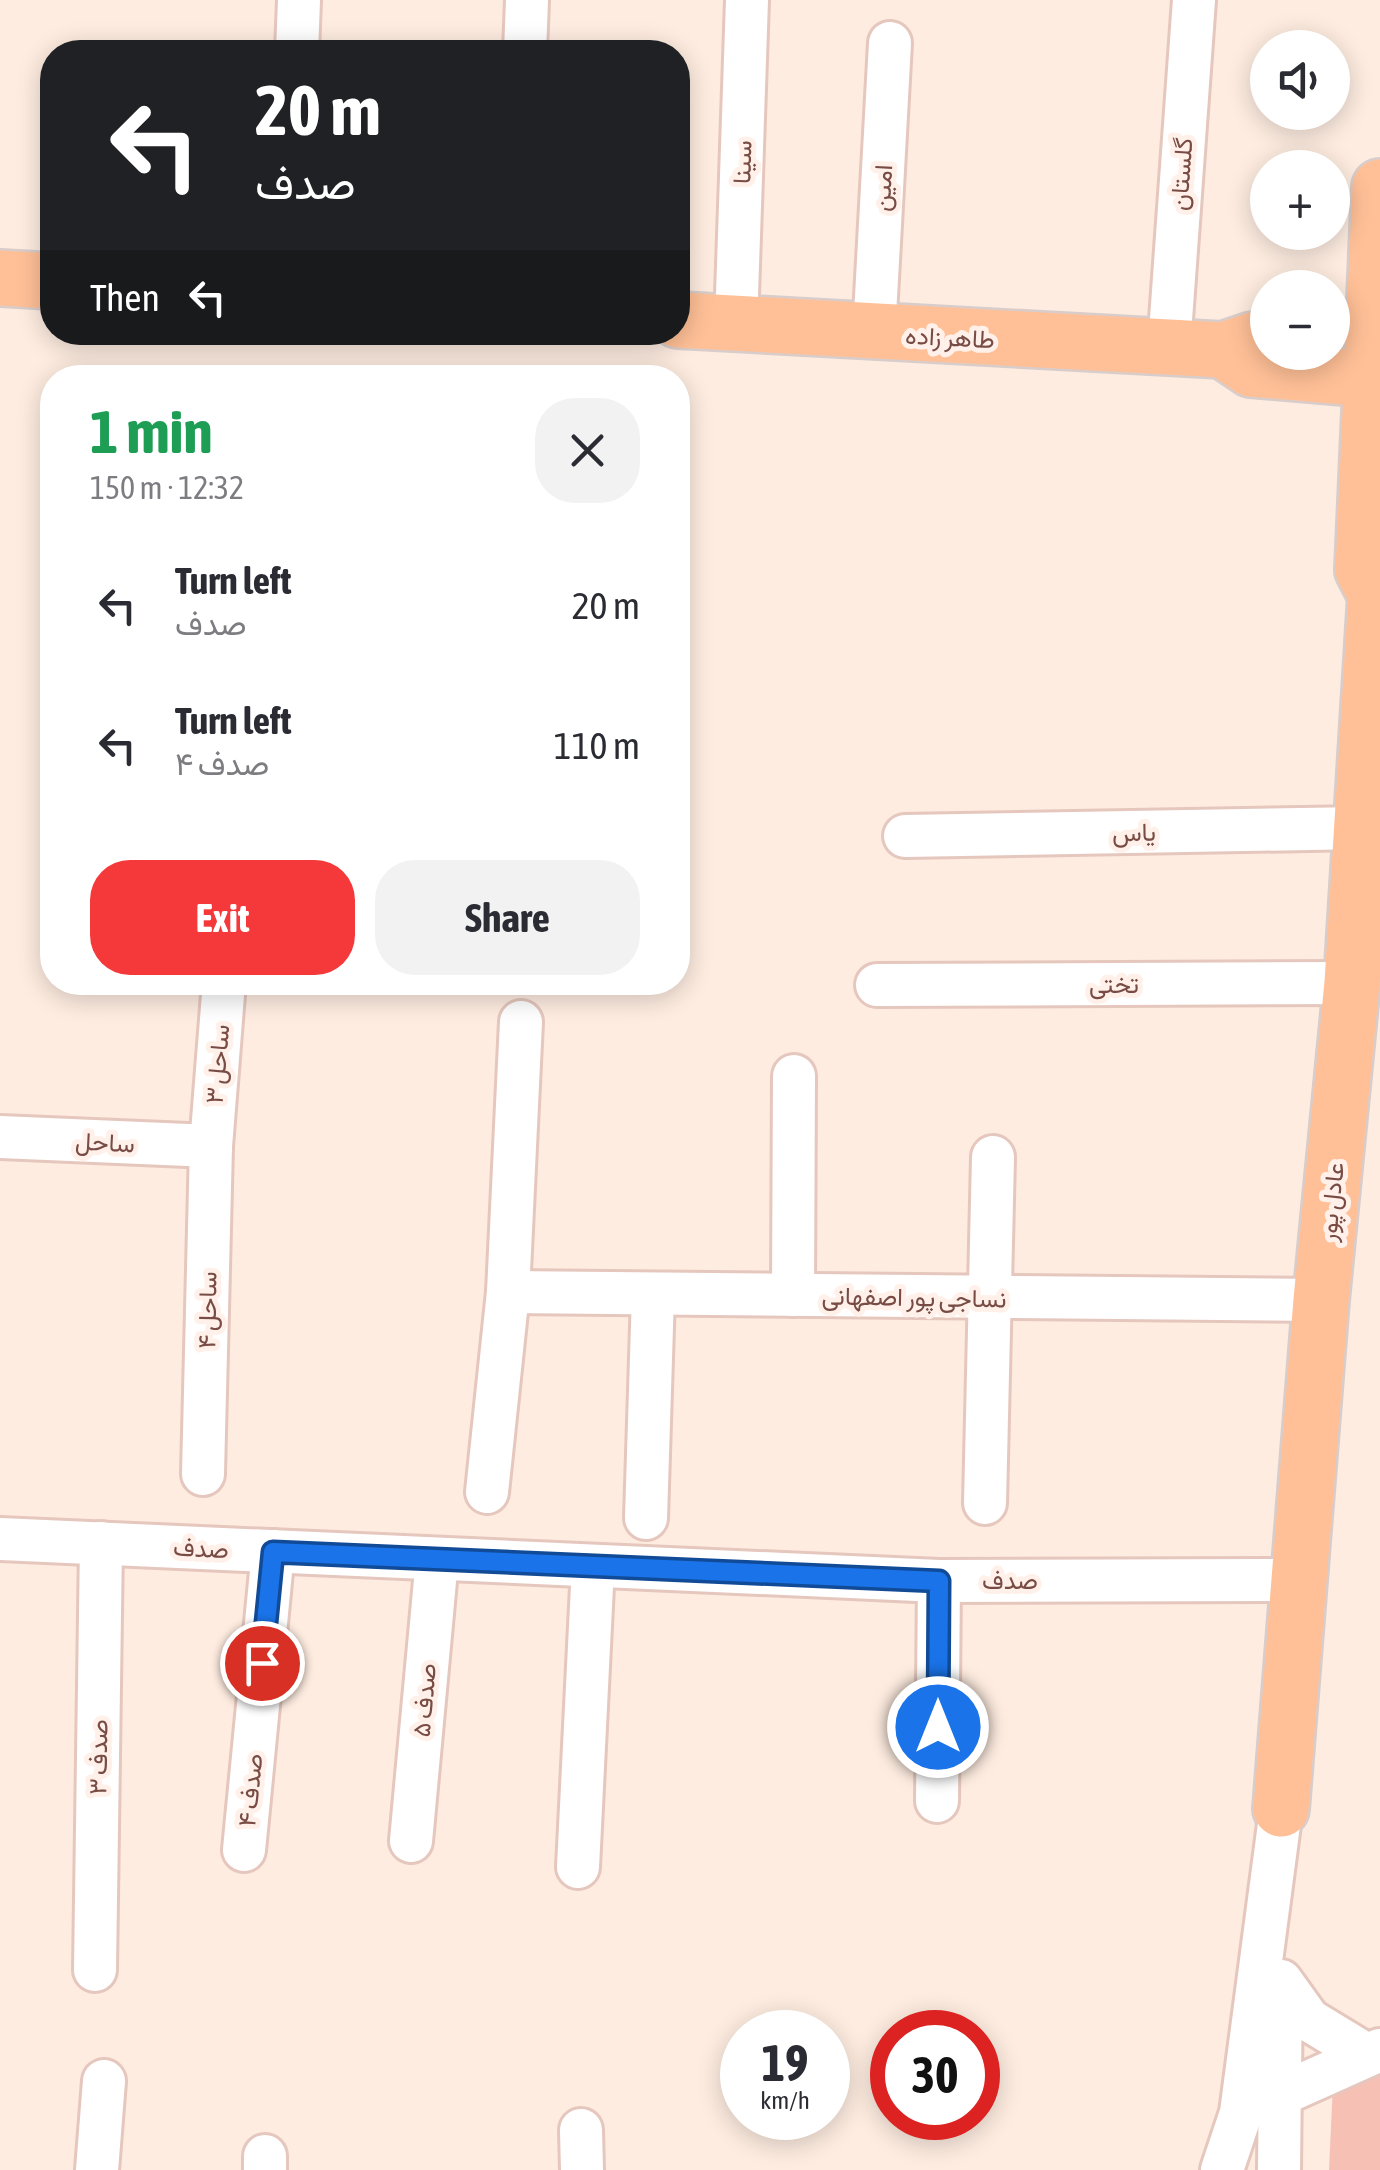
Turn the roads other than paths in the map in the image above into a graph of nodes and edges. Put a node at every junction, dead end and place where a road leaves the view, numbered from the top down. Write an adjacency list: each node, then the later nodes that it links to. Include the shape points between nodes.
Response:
1 (299, 0): 5 (street)
2 (527, 0): 6 (street)
3 (747, 0): 12 (street, سینا)
4 (1194, 0): 15 (street, گلستان)
5 (297, 40)
6 (525, 40)
7 (890, 43): 13 (street, امین)
8 (1380, 188): 16 (main road, عادل پور)
9 (0, 278): 10 (main road)
10 (40, 280)
11 (690, 321): 12 (main road, طاهر زاده)
12 (736, 324): 13 (main road, طاهر زاده)
13 (874, 333): 15 (main road, طاهر زاده)
14 (1245, 346): 15 (main road, طاهر زاده); 16 (main road, طاهر زاده, via 1252,369)
15 (1169, 347)
16 (1367, 360): 17 (main road, عادل پور, via 1363,570)
17 (1378, 592): 18 (main road, عادل پور)
18 (1363, 828): 19 (street, یاس); 20 (main road, عادل پور)
19 (905, 836)
20 (1352, 982): 21 (street, تختی); 32 (main road, عادل پور)
21 (876, 985)
22 (223, 995): 26 (street, ساحل ۳)
23 (521, 1022): 28 (street)
24 (794, 1076): 30 (street)
25 (0, 1137): 26 (street, ساحل)
26 (210, 1146): 33 (street, ساحل ۴)
27 (993, 1157): 31 (street)
28 (508, 1292): 29 (street, نساجی پور اصفهانی); 34 (street)
29 (653, 1294): 30 (street, نساجی پور اصفهانی); 36 (street)
30 (793, 1295): 31 (street, نساجی پور اصفهانی)
31 (991, 1298): 32 (street, نساجی پور اصفهانی); 35 (street)
32 (1321, 1300): 42 (main road, عادل پور)
33 (203, 1474)
34 (487, 1492)
35 (985, 1504)
36 (646, 1518)
37 (0, 1538): 38 (street, صدف)
38 (101, 1543): 39 (street, صدف); 49 (street, صدف ۳)
39 (273, 1552): 40 (street, صدف); 47 (street, صدف ۴)
40 (437, 1558): 41 (street, صدف); 46 (street, صدف ۵)
41 (593, 1566): 43 (street, صدف); 48 (street)
42 (1301, 1580): 43 (street, صدف); 45 (main road, عادل پور)
43 (939, 1581): 44 (street)
44 (937, 1801)
45 (1281, 1808): 50 (street); 54 (street)
46 (411, 1841)
47 (244, 1850)
48 (578, 1867)
49 (95, 1970)
50 (1282, 1981): 51 (street, via 1310,2020); 53 (street)
51 (1372, 2052): 53 (street)
52 (104, 2081): 55 (street)
53 (1279, 2093): 54 (street); 57 (street)
54 (1241, 2113): 56 (street)
55 (97, 2170)
56 (1222, 2170)
57 (1279, 2170)

